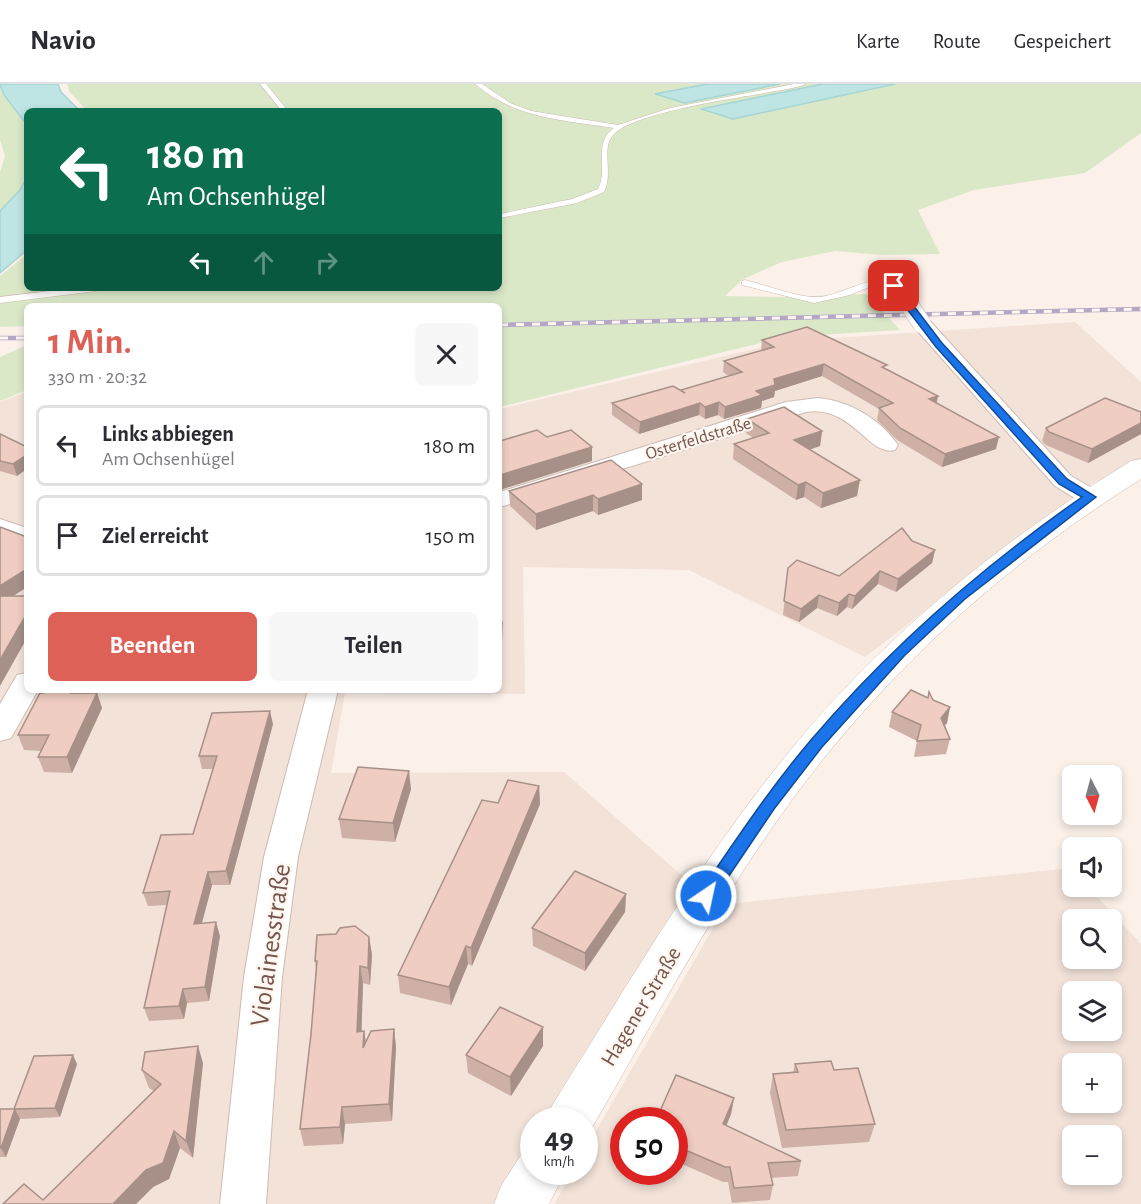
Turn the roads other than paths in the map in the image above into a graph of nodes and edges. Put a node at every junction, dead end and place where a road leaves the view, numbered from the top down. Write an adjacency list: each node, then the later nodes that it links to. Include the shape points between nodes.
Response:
1 (263, 84): 4 (lane)
2 (478, 84): 5 (lane, via 530,113)
3 (803, 84): 5 (lane, via 660,113)
4 (283, 108)
5 (617, 127): 6 (lane, via 604,142 606,178 601,190 574,201)
6 (502, 216)
7 (745, 283): 8 (lane, via 814,300 871,283)
8 (894, 286): 13 (street, bridge, via 922,324 1063,481)
9 (72, 291): 10 (lane)
10 (0, 300)
11 (887, 445): 14 (street, Osterfeldstraße, via 865,422 838,408 819,404 794,408)
12 (1141, 467): 13 (main road, Hagener Straße)
13 (1090, 497): 20 (main road, Hagener Straße, via 960,596 900,652 829,728 768,805 706,896)
14 (502, 499)
15 (0, 527): 16 (street)
16 (24, 535)
17 (24, 687): 19 (street)
18 (322, 693): 22 (street, Violainesstraße, via 281,857 263,977)
19 (0, 731)
20 (578, 1107)
21 (531, 1185): 23 (main road)
22 (243, 1204)
23 (520, 1204)

